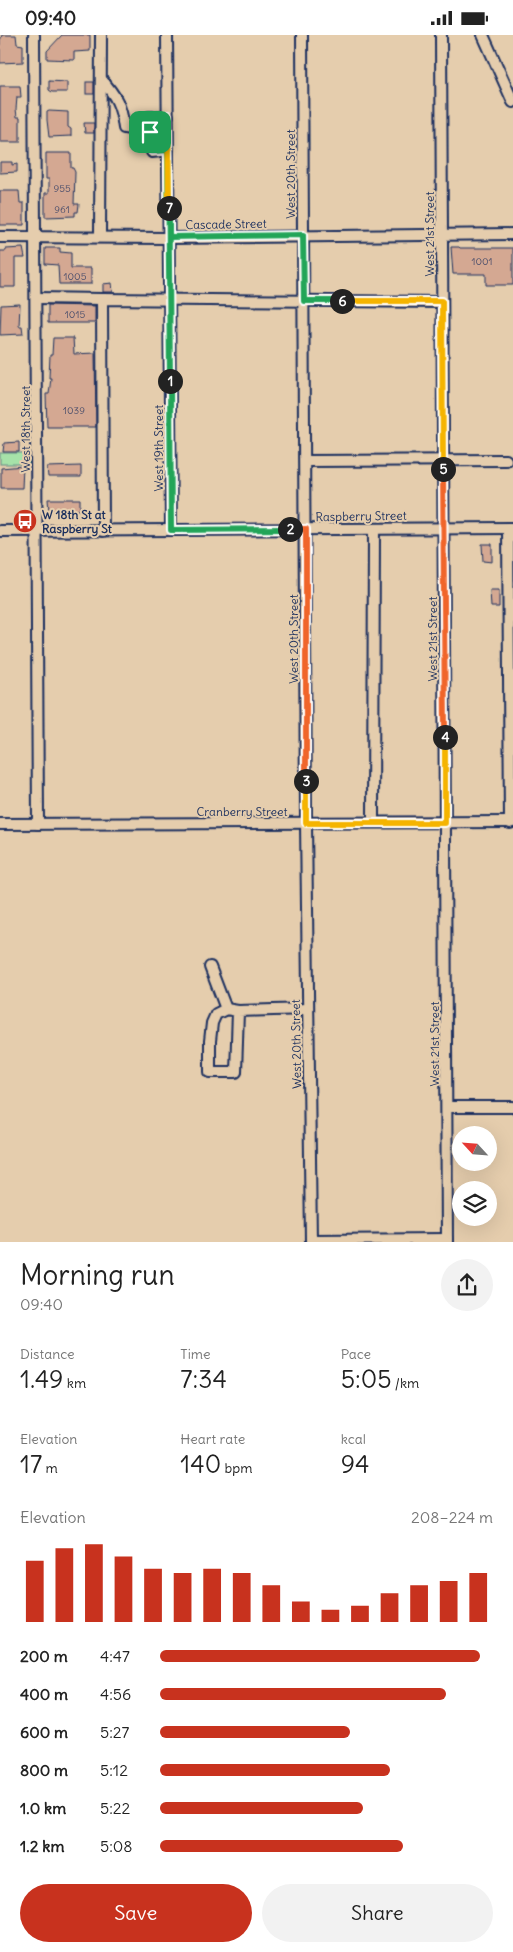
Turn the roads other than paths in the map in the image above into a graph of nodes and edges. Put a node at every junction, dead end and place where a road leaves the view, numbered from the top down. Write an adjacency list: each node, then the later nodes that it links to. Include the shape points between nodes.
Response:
1 (34, 35): 16 (street, West 18th Street)
2 (101, 35): 7 (street)
3 (168, 35): 9 (street, West 19th Street)
4 (302, 35): 14 (street, West 20th Street)
5 (441, 35): 12 (street, West 21st Street)
6 (483, 35): 8 (street)
7 (101, 79): 10 (street, via 114,93 124,127); 17 (street)
8 (513, 102)
9 (168, 115): 10 (street, via 149,117); 11 (street, West 19th Street)
10 (150, 132): 11 (street, via 152,151)
11 (168, 150): 18 (street, West 19th Street)
12 (442, 234): 13 (street, Cascade Street); 14 (street, Cascade Street); 23 (street, West 21st Street)
13 (513, 234)
14 (303, 235): 18 (street, Cascade Street); 22 (street, West 20th Street)
15 (0, 237): 16 (street, Cascade Street)
16 (36, 237): 17 (street, Cascade Street); 19 (street, West 18th Street)
17 (100, 237): 18 (street, Cascade Street)
18 (169, 237): 21 (street, West 19th Street)
19 (37, 298): 20 (street); 33 (street, West 18th Street)
20 (102, 299): 21 (street); 34 (street)
21 (169, 300): 22 (street); 31 (street, West 19th Street)
22 (304, 301): 23 (street); 26 (street, West 20th Street)
23 (442, 301): 24 (street, West 21st Street)
24 (443, 460): 25 (street); 26 (street); 27 (street, West 21st Street)
25 (506, 460)
26 (305, 461): 29 (street, West 20th Street)
27 (443, 528): 28 (street, Raspberry Street); 30 (street, Raspberry Street); 37 (street, West 21st Street)
28 (511, 528): 38 (street)
29 (306, 529): 30 (street, Raspberry Street); 31 (street, Raspberry Street); 36 (street, West 20th Street)
30 (374, 529): 35 (street)
31 (171, 530): 34 (street, Raspberry Street)
32 (0, 531): 33 (street, Raspberry Street)
33 (38, 531): 34 (street, Raspberry Street); 40 (street, West 18th Street)
34 (103, 531)
35 (373, 822): 36 (street, Cranberry Street); 37 (street, Cranberry Street)
36 (306, 823): 40 (street, Cranberry Street); 43 (street, West 20th Street)
37 (445, 823): 38 (street, Cranberry Street); 45 (street, West 21st Street)
38 (511, 823)
39 (0, 824): 40 (street, Cranberry Street)
40 (38, 824)
41 (210, 967): 42 (street)
42 (226, 1009): 44 (street); 44 (street, via 216,1014 212,1023 210,1072 236,1072)
43 (308, 1009): 44 (street); 47 (street, West 20th Street)
44 (238, 1011)
45 (447, 1107): 46 (street); 48 (street, West 21st Street)
46 (513, 1107)
47 (311, 1241): 48 (street)
48 (447, 1241)

